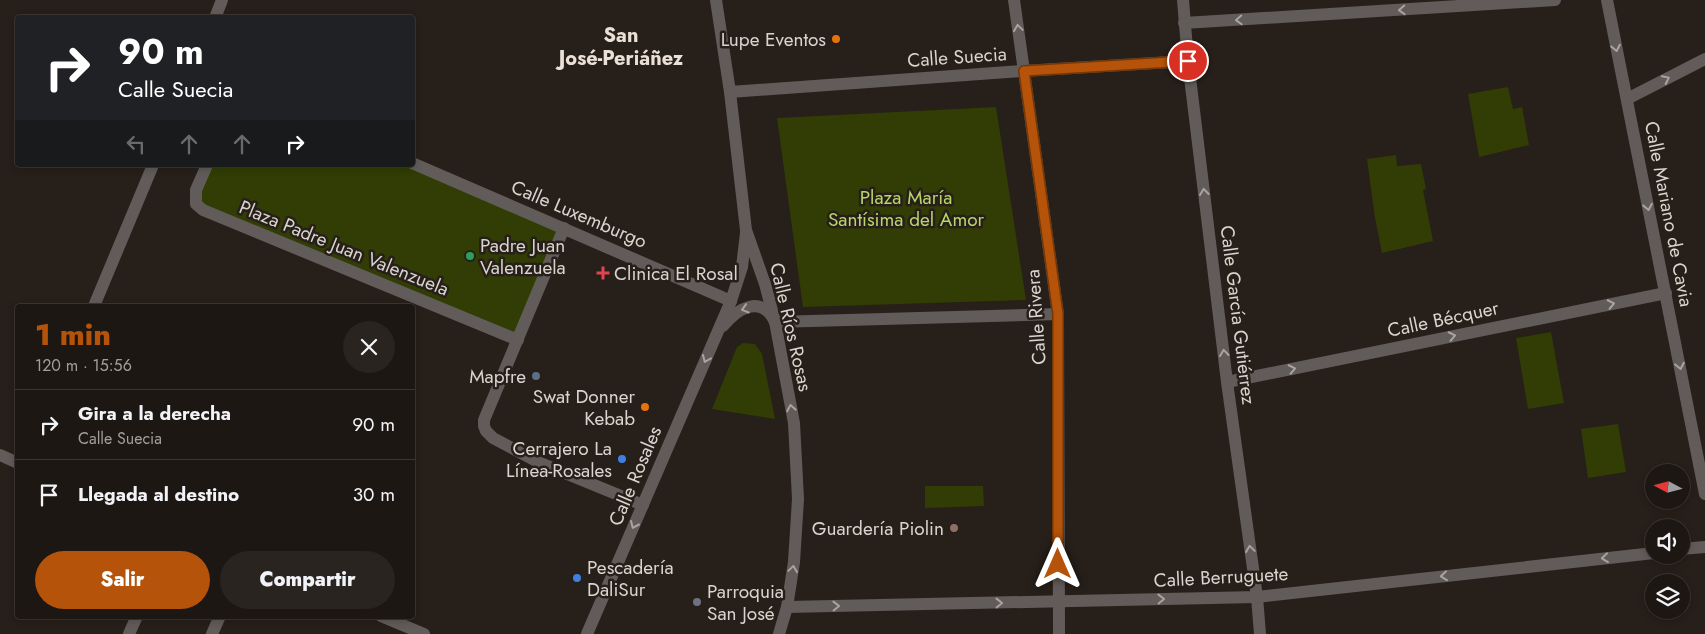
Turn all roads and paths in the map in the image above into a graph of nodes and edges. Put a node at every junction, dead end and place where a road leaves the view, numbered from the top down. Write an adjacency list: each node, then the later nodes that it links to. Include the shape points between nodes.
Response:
1 (222, 0): 7 (street)
2 (716, 0): 12 (street, Calle Ríos Rosas)
3 (1014, 0): 11 (street, Calle Rivera, one-way to 3)
4 (1183, 0): 8 (street, Calle García Gutiérrez)
5 (1555, 0): 8 (street, one-way to 8)
6 (1607, 0): 13 (street, Calle Mariano de Cavia, one-way to 13)
7 (216, 15)
8 (1184, 23): 10 (street, Calle García Gutiérrez)
9 (1705, 60): 13 (street, one-way to 9)
10 (1188, 61): 11 (street, Calle Suecia); 26 (street, Calle García Gutiérrez, one-way to 10)
11 (1024, 71): 12 (street, Calle Suecia); 22 (street, Calle Rivera)
12 (730, 92): 18 (street, Calle Ríos Rosas)
13 (1626, 99): 19 (street, Calle Mariano de Cavia, one-way to 19)
14 (415, 164): 17 (street, Calle Luxemburgo)
15 (152, 167): 21 (street)
16 (206, 167): 25 (street, Plaza Padre Juan Valenzuela, via 196,190 196,204 203,210)
17 (564, 228): 20 (street, Calle Luxemburgo); 25 (street)
18 (746, 230): 20 (street, Calle Rosales, via 742,267); 23 (street, Calle Ríos Rosas)
19 (1666, 293): 26 (street, Calle Bécquer, one-way to 19); 29 (street, Calle Mariano de Cavia, one-way to 29)
20 (731, 301): 24 (street, Calle Rosales)
21 (95, 304)
22 (1058, 314): 23 (street); 35 (street, Calle Rivera)
23 (775, 322): 24 (street, Calle Rosales, one-way to 24, via 768,310 760,306 750,307 737,312); 36 (street, Calle Ríos Rosas, one-way to 23, via 798,499 794,423)
24 (717, 333): 30 (street, Calle Rosales, one-way to 30)
25 (518, 340): 30 (street, via 484,420 486,431 538,462)
26 (1228, 382): 34 (street, Calle García Gutiérrez, one-way to 26)
27 (0, 455): 28 (street)
28 (15, 462)
29 (1705, 494)
30 (643, 505): 44 (street, Calle Rosales, one-way to 44)
31 (1705, 547): 32 (street)
32 (1690, 549)
33 (1645, 553): 34 (street, Calle Berruguete, one-way to 34)
34 (1257, 597): 35 (street, Calle Berruguete, one-way to 34); 47 (street, Calle García Gutiérrez)
35 (1058, 602): 36 (street, Calle Berruguete, one-way to 35); 46 (street, Calle Rivera)
36 (788, 607): 45 (street, Calle Ríos Rosas)
37 (136, 619): 41 (street)
38 (219, 619): 42 (street)
39 (385, 619): 40 (street)
40 (400, 630): 43 (street)
41 (129, 634)
42 (212, 634)
43 (424, 634)
44 (587, 634)
45 (779, 634)
46 (1059, 634)
47 (1260, 634)

